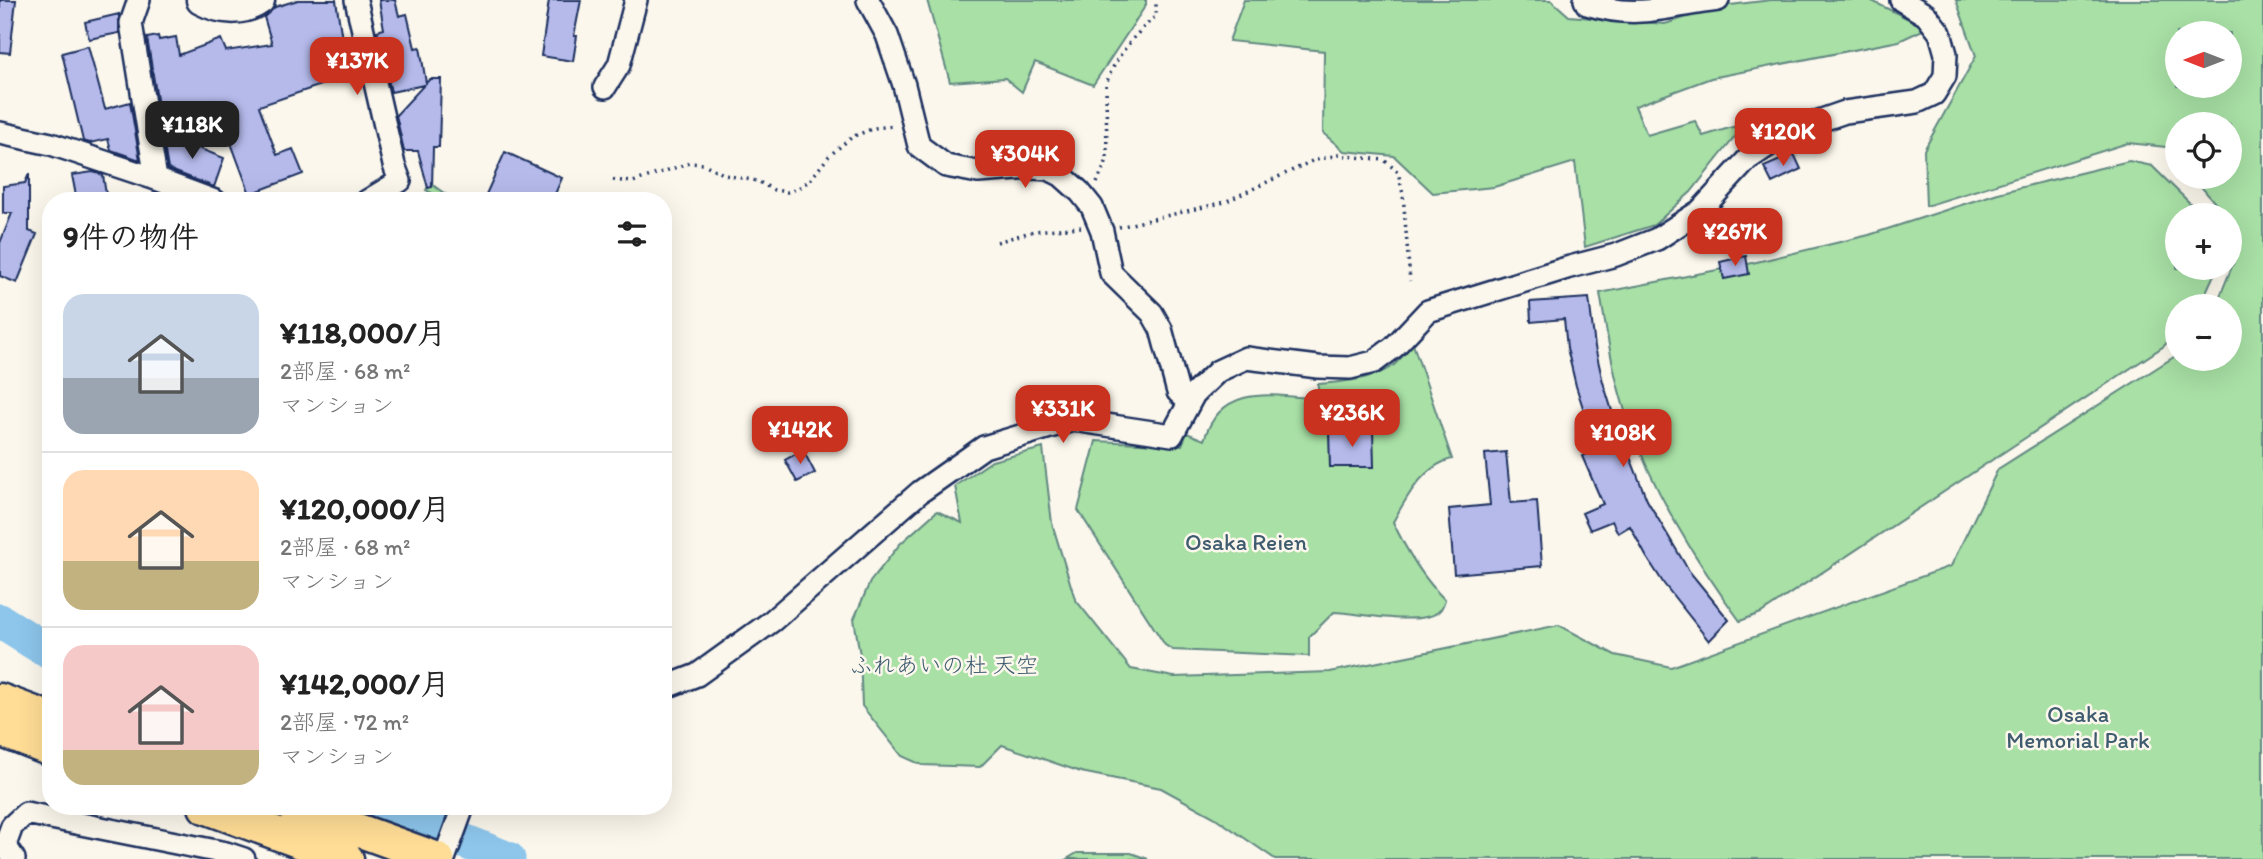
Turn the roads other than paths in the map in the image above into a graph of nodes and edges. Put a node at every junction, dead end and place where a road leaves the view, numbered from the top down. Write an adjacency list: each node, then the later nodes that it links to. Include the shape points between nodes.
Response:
1 (139, 0): 12 (street, via 131,23)
2 (201, 0): 3 (street, via 233,9)
3 (260, 0)
4 (356, 0): 14 (street, via 400,181)
5 (636, 0): 10 (street, via 619,65)
6 (868, 0): 15 (street, via 887,35 919,146 946,166 978,172 1049,169 1083,195 1101,230 1111,273 1152,313 1161,329 1178,392)
7 (1585, 0): 8 (street, via 1611,12 1623,12)
8 (1718, 0)
9 (1901, 0): 15 (street, via 1926,15 1940,33 1945,76 1934,94 1917,102 1845,112 1790,131 1748,159 1700,211 1657,239 1428,311 1374,362 1350,368 1318,367 1246,358 1219,370)
10 (605, 87)
11 (0, 132): 12 (street)
12 (156, 179): 13 (street)
13 (191, 192)
14 (382, 192)
15 (1189, 402): 16 (street, via 1172,435 1073,420 984,447 919,492 772,621 697,675)
16 (672, 685)
17 (0, 700): 18 (main road)
18 (42, 716)
19 (0, 730): 20 (main road)
20 (42, 746)
21 (227, 815): 27 (main road)
22 (319, 815): 24 (main road)
23 (460, 815): 24 (street)
24 (443, 855)
25 (14, 859): 26 (street, via 5,845 12,827 26,813)
26 (243, 859)
27 (347, 859)

